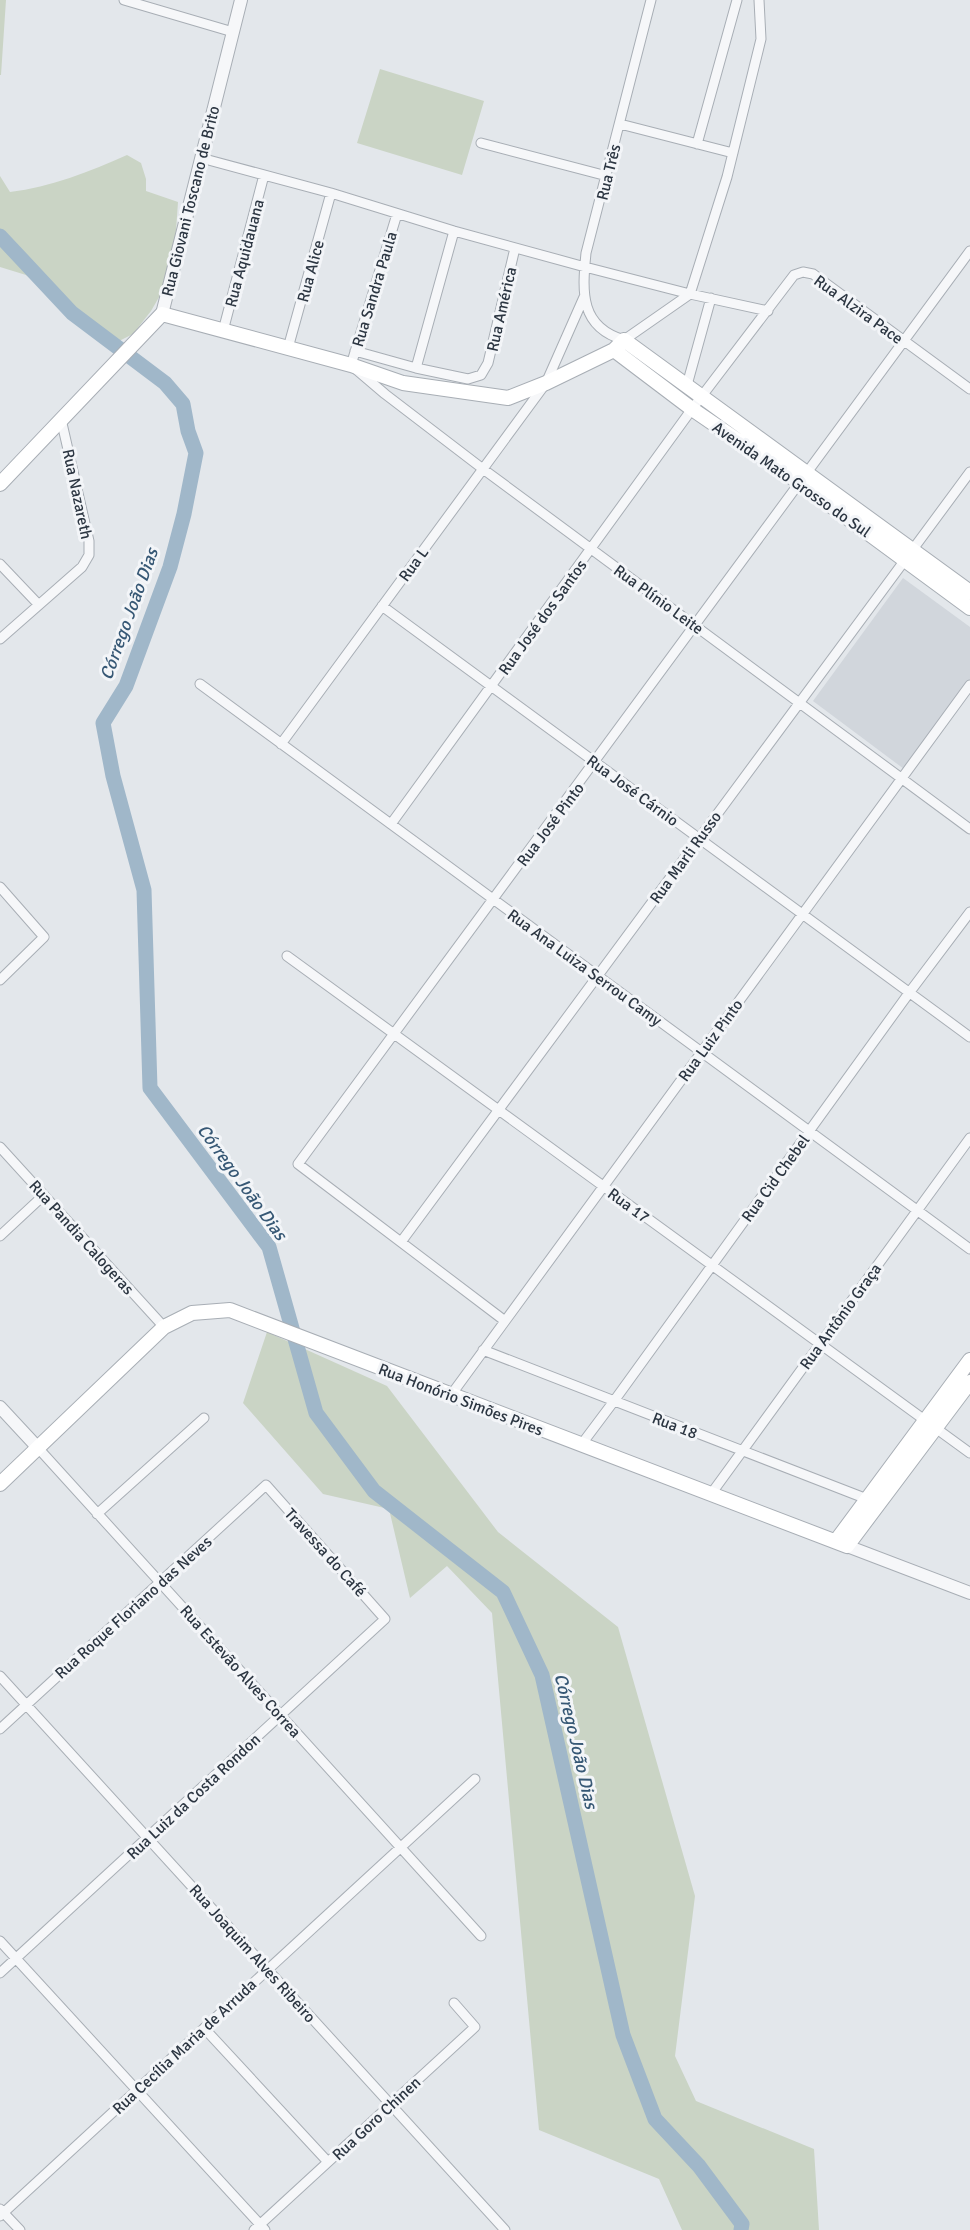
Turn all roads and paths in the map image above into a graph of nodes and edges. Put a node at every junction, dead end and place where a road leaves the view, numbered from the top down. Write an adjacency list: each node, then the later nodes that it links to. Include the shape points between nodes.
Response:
1 (124, 0): 6 (street)
2 (241, 0): 7 (street, Rua Giovani Toscano de Brito)
3 (651, 0): 8 (street, Rua Três)
4 (737, 0): 10 (street)
5 (759, 0): 11 (street, via 761,39)
6 (142, 3): 7 (street)
7 (233, 32): 12 (street, Rua Giovani Toscano de Brito)
8 (620, 124): 10 (street); 14 (street, Rua Três)
9 (481, 143): 14 (street)
10 (697, 144): 11 (street)
11 (733, 153): 21 (street)
12 (201, 158): 13 (street); 25 (street, Rua Giovani Toscano de Brito)
13 (264, 175): 15 (street); 26 (street, Rua Aquidauana)
14 (606, 176): 20 (street, Rua Três)
15 (331, 193): 16 (street); 30 (street, Rua Alice)
16 (397, 214): 17 (street); 32 (street, Rua Sandra Paula)
17 (454, 231): 18 (street); 33 (street)
18 (516, 248): 20 (street); 33 (street, Rua América, via 488,363 481,375 468,379)
19 (970, 251): 29 (street, Rua José Pinto)
20 (585, 267): 21 (street); 22 (street, Rua Três)
21 (690, 294): 23 (street); 28 (street)
22 (584, 297): 27 (street, Rua Três, via 591,316); 34 (street, Rua L)
23 (711, 298): 24 (street); 35 (street)
24 (768, 311): 29 (street, Rua Alzira Pace, via 794,275 813,274); 37 (street, Rua Alzira Pace)
25 (162, 314): 26 (main road); 39 (main road, Rua Giovani Toscano de Brito)
26 (223, 331): 30 (main road)
27 (610, 336): 28 (street); 31 (street)
28 (624, 340): 31 (main road); 35 (main road, Avenida Mato Grosso do Sul)
29 (904, 341): 36 (street, Rua Alzira Pace); 42 (street, Rua José Pinto)
30 (288, 348): 32 (main road)
31 (614, 350): 34 (main road); 38 (main road, Avenida Mato Grosso do Sul)
32 (353, 358): 33 (street); 34 (main road, via 403,383 508,398); 40 (street, Rua Plínio Leite, via 385,394)
33 (416, 368)
34 (546, 383): 40 (street, Rua L)
35 (687, 385): 37 (main road, Avenida Mato Grosso do Sul)
36 (970, 389)
37 (702, 397): 38 (street, Rua Alzira Pace); 42 (main road, Avenida Mato Grosso do Sul)
38 (692, 409): 42 (main road, Avenida Mato Grosso do Sul); 44 (street, Rua José dos Santos)
39 (61, 419): 43 (main road, Rua Giovani Toscano de Brito); 48 (street, Rua Nazareth, via 89,555 82,567)
40 (483, 469): 44 (street, Rua Plínio Leite); 49 (street, Rua L)
41 (970, 472): 45 (street, Rua Marli Russo)
42 (804, 478): 45 (main road, Avenida Mato Grosso do Sul); 51 (street, Rua José Pinto)
43 (0, 484)
44 (591, 548): 51 (street, Rua Plínio Leite); 55 (street, Rua José dos Santos)
45 (908, 554): 47 (main road, Avenida Mato Grosso do Sul); 50 (main road, Avenida Mato Grosso do Sul); 56 (street, Rua Marli Russo)
46 (0, 564): 48 (street)
47 (970, 592)
48 (39, 605): 52 (street, Rua Nazareth)
49 (382, 606): 55 (street, Rua José Cárnio); 57 (street, Rua L)
50 (970, 608)
51 (693, 624): 56 (street, Rua Plínio Leite); 58 (street, Rua José Pinto)
52 (0, 639)
53 (200, 684): 57 (street, Rua Ana Luiza Serrou Camy)
54 (970, 685): 59 (street, Rua Luiz Pinto)
55 (491, 686): 58 (street, Rua José Cárnio); 60 (street, Rua José dos Santos)
56 (799, 702): 59 (street, Rua Plínio Leite); 62 (street, Rua Marli Russo)
57 (281, 744): 60 (street, Rua Ana Luiza Serrou Camy)
58 (595, 762): 62 (street, Rua José Cárnio); 64 (street, Rua José Pinto)
59 (902, 778): 61 (street, Rua Plínio Leite); 66 (street, Rua Luiz Pinto)
60 (391, 824): 64 (street, Rua Ana Luiza Serrou Camy)
61 (970, 829)
62 (699, 838): 66 (street, Rua José Cárnio); 68 (street, Rua Marli Russo)
63 (0, 887): 69 (street, via 44,937)
64 (494, 900): 68 (street, Rua Ana Luiza Serrou Camy); 71 (street, Rua José Pinto)
65 (970, 912): 70 (street, Rua Cid Chebel)
66 (802, 914): 70 (street, Rua José Cárnio); 73 (street, Rua Luiz Pinto)
67 (287, 956): 71 (street, Rua 17)
68 (597, 976): 73 (street, Rua Ana Luiza Serrou Camy); 74 (street, Rua Marli Russo)
69 (0, 980)
70 (909, 993): 72 (street, Rua José Cárnio); 75 (street, Rua Cid Chebel)
71 (394, 1034): 74 (street, Rua 17); 82 (street, Rua José Pinto, via 298,1164)
72 (970, 1037)
73 (701, 1052): 75 (street, Rua Ana Luiza Serrou Camy); 78 (street, Rua Luiz Pinto)
74 (498, 1110): 78 (street, Rua 17); 82 (street, Rua Marli Russo)
75 (809, 1131): 80 (street, Rua Ana Luiza Serrou Camy); 84 (street, Rua Cid Chebel)
76 (970, 1138): 80 (street, Rua Antônio Graça)
77 (0, 1147): 79 (street, Rua Pandia Calogeras)
78 (603, 1186): 84 (street, Rua 17); 85 (street, Rua Luiz Pinto)
79 (44, 1195): 81 (street); 86 (street, Rua Pandia Calogeras)
80 (917, 1211): 83 (street, Rua Ana Luiza Serrou Camy); 87 (street, Rua Antônio Graça)
81 (0, 1236)
82 (401, 1242): 85 (street)
83 (970, 1249)
84 (712, 1266): 87 (street, Rua 17); 92 (street, Rua Cid Chebel)
85 (505, 1321): 88 (street, Rua Luiz Pinto)
86 (165, 1327): 91 (main road, Rua Honório Simões Pires, via 192,1313 230,1310); 97 (main road, Rua Honório Simões Pires)
87 (820, 1344): 95 (street, Rua 17); 98 (street, Rua Antônio Graça)
88 (483, 1350): 91 (street, Rua Luiz Pinto); 92 (street, Rua 18)
89 (970, 1360): 95 (main road)
90 (970, 1382): 95 (main road)
91 (451, 1395): 96 (main road, Rua Honório Simões Pires)
92 (614, 1401): 96 (street, Rua Cid Chebel); 98 (street, Rua 18)
93 (0, 1407): 97 (street, Rua Estevão Alves Correa)
94 (204, 1418): 104 (street)
95 (930, 1425): 99 (street, Rua 17); 103 (main road); 105 (main road)
96 (580, 1445): 102 (main road, Rua Honório Simões Pires)
97 (39, 1449): 100 (main road, Rua Honório Simões Pires); 104 (street, Rua Estevão Alves Correa)
98 (742, 1451): 102 (street, Rua Antônio Graça); 103 (street, Rua 18)
99 (970, 1454)
100 (0, 1484)
101 (266, 1485): 106 (street, Rua Roque Floriano das Neves); 108 (street, Travessa do Café)
102 (711, 1494): 105 (main road, Rua Honório Simões Pires)
103 (867, 1499): 105 (main road)
104 (97, 1514): 106 (street, Rua Estevão Alves Correa)
105 (841, 1544): 107 (street, Rua Honório Simões Pires)
106 (160, 1582): 110 (street, Rua Roque Floriano das Neves); 111 (street, Rua Estevão Alves Correa)
107 (970, 1593)
108 (385, 1619): 111 (street, Rua Luiz da Costa Rondon)
109 (0, 1676): 110 (street, Rua Joaquim Alves Ribeiro)
110 (26, 1704): 112 (street, Rua Roque Floriano das Neves); 114 (street, Rua Joaquim Alves Ribeiro)
111 (281, 1715): 114 (street, Rua Luiz da Costa Rondon); 115 (street, Rua Estevão Alves Correa)
112 (0, 1729)
113 (475, 1779): 115 (street, Rua Cecília Maria de Arruda)
114 (148, 1838): 118 (street, Rua Luiz da Costa Rondon); 119 (street, Rua Joaquim Alves Ribeiro)
115 (400, 1847): 116 (street, Rua Estevão Alves Correa); 119 (street, Rua Cecília Maria de Arruda)
116 (481, 1936)
117 (0, 1941): 118 (street)
118 (16, 1959): 120 (street, Rua Luiz da Costa Rondon); 123 (street)
119 (268, 1969): 122 (street, Rua Cecília Maria de Arruda); 124 (street, Rua Joaquim Alves Ribeiro)
120 (0, 1973)
121 (454, 2004): 124 (street, Rua Goro Chinen, via 475,2027)
122 (204, 2028): 123 (street, Rua Cecília Maria de Arruda); 125 (street)
123 (136, 2090): 126 (street, Rua Cecília Maria de Arruda); 127 (street)
124 (391, 2104): 125 (street, Rua Goro Chinen); 129 (street, Rua Joaquim Alves Ribeiro)
125 (328, 2162): 127 (street, Rua Goro Chinen)
126 (1, 2213): 128 (street)
127 (260, 2228)
128 (20, 2230)
129 (506, 2230)

